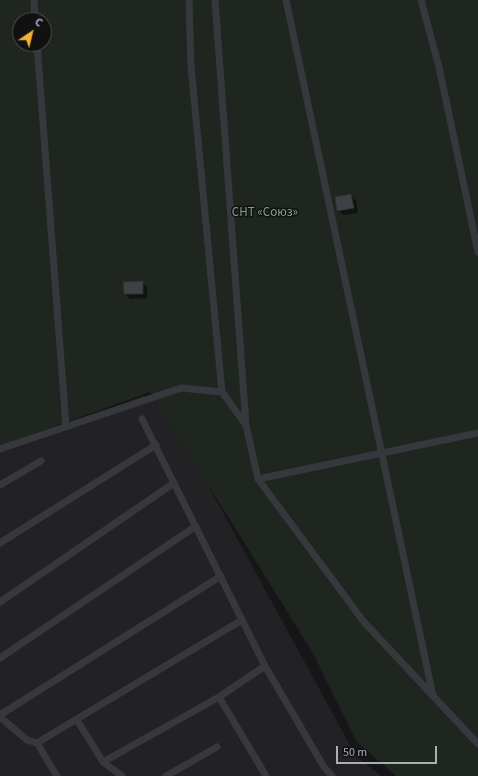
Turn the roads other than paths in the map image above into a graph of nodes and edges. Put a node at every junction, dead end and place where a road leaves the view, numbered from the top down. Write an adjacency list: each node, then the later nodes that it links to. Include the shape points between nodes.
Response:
1 (34, 0): 6 (lane)
2 (189, 0): 9 (lane, via 191,66)
3 (215, 0): 12 (lane)
4 (286, 0): 16 (lane)
5 (421, 0): 8 (lane, via 439,68)
6 (35, 12)
7 (38, 52): 11 (lane)
8 (478, 252)
9 (222, 392): 11 (lane, via 181,388); 12 (lane)
10 (142, 419): 14 (lane)
11 (66, 426): 15 (lane)
12 (246, 426): 18 (lane)
13 (478, 433): 16 (lane)
14 (156, 445): 19 (lane); 22 (lane)
15 (0, 449)
16 (382, 453): 18 (lane); 28 (lane)
17 (40, 461): 20 (lane)
18 (258, 479): 28 (lane, via 364,622)
19 (174, 483): 21 (lane); 24 (lane)
20 (0, 485)
21 (196, 526): 23 (lane); 26 (lane)
22 (0, 543)
23 (220, 576): 25 (lane); 30 (lane)
24 (0, 602)
25 (242, 620): 27 (lane); 31 (lane)
26 (0, 658)
27 (265, 666): 29 (lane); 40 (lane, via 324,767)
28 (433, 696): 33 (lane)
29 (219, 697): 35 (lane); 39 (lane)
30 (0, 716): 32 (lane, via 27,740)
31 (77, 720): 32 (lane); 35 (lane)
32 (37, 743): 36 (lane)
33 (478, 744)
34 (218, 747): 38 (lane)
35 (103, 762): 37 (lane)
36 (57, 776)
37 (122, 776)
38 (166, 776)
39 (266, 776)
40 (332, 776)

